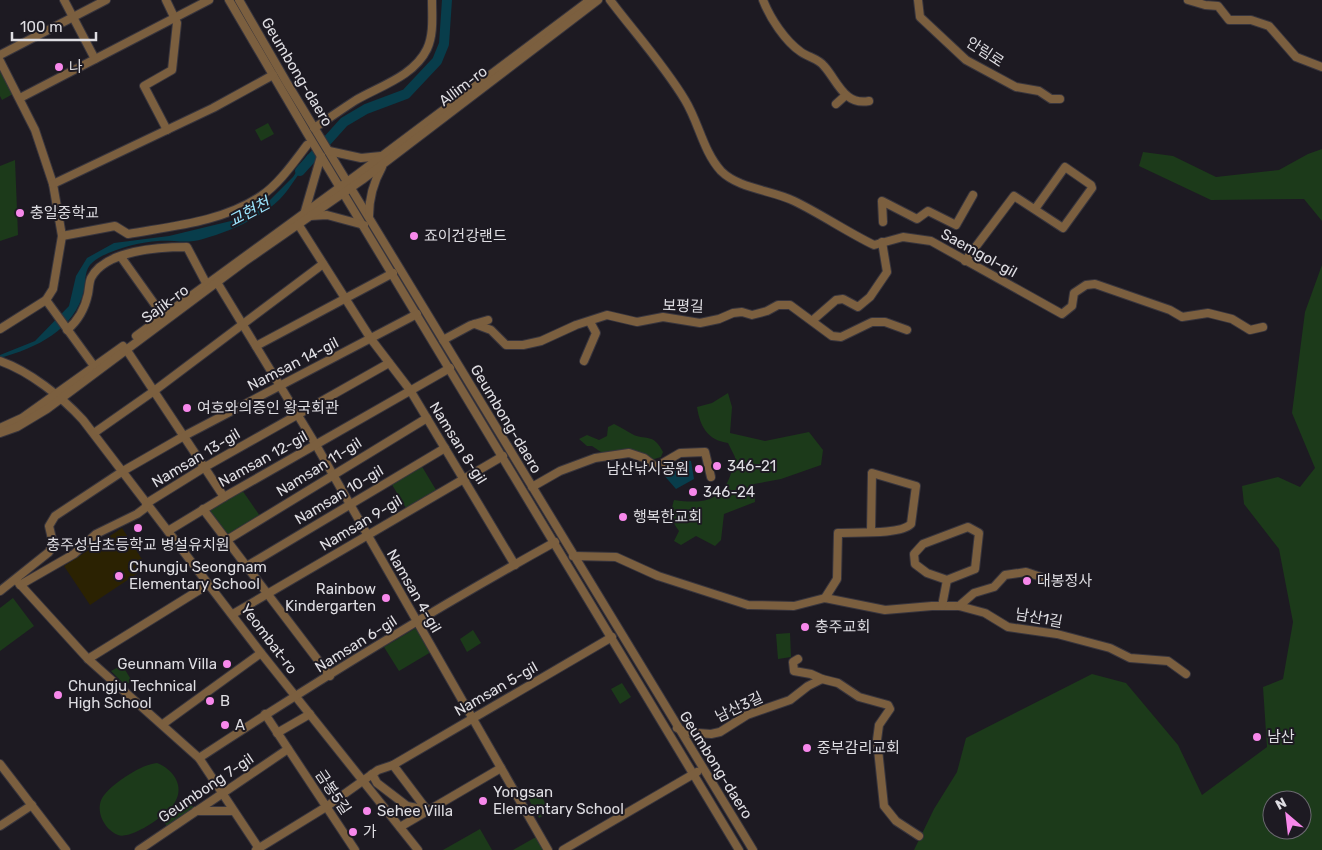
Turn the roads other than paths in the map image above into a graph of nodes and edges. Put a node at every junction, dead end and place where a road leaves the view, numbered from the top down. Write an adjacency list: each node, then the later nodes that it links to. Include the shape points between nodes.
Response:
1 (64, 0): 14 (street)
2 (106, 0): 14 (street)
3 (166, 0): 15 (street)
4 (209, 0): 15 (street)
5 (230, 0): 20 (street, Geumbong-daero)
6 (239, 0): 26 (street, Geumbong-daero)
7 (432, 0): 26 (street, via 430,42 416,64)
8 (590, 0): 31 (street, Allim-ro)
9 (598, 0): 31 (street, Allim-ro)
10 (610, 0): 43 (street, Saemgol-gil, via 684,97 707,150 722,172 794,201 874,244)
11 (763, 0): 21 (street, via 792,45 824,66)
12 (918, 0): 23 (street, 안림로, via 920,17 966,60 1016,87)
13 (1188, 0): 19 (street, via 1218,6 1229,20 1251,20 1269,26 1296,57)
14 (74, 17): 16 (street); 17 (street)
15 (176, 17): 17 (street); 27 (street, via 172,70 144,86)
16 (0, 55)
17 (95, 59): 22 (street)
18 (0, 61): 22 (street)
19 (1322, 68)
20 (273, 75): 27 (street); 30 (street, Geumbong-daero)
21 (846, 96): 24 (street, via 857,102); 25 (street)
22 (20, 98): 32 (street, via 35,130)
23 (1060, 99)
24 (869, 101)
25 (836, 104)
26 (314, 128): 29 (street, Geumbong-daero)
27 (167, 130): 32 (street)
28 (307, 145): 42 (street, via 261,196 216,218 128,234 115,226)
29 (329, 151): 31 (street); 33 (street, Geumbong-daero)
30 (321, 156): 34 (street, Geumbong-daero); 37 (street)
31 (383, 159): 33 (street, Allim-ro); 38 (street, via 369,200)
32 (52, 184): 42 (street)
33 (349, 185): 34 (street, Allim-ro); 38 (street, Geumbong-daero)
34 (342, 190): 37 (street, Sajik-ro); 41 (street, Geumbong-daero)
35 (973, 195): 39 (street, via 956,224 928,211 918,219 882,201)
36 (1035, 209): 36 (street, via 1063,228 1091,185 1066,167); 45 (street, via 1016,196 1012,197)
37 (306, 214): 40 (street, Sajik-ro); 41 (street, via 327,215); 48 (street, Sajik-ro)
38 (369, 218): 64 (street, Geumbong-daero)
39 (883, 222)
40 (298, 224): 46 (street); 48 (street, Sajik-ro)
41 (364, 226): 47 (street, Geumbong-daero)
42 (62, 236): 51 (street, via 53,289)
43 (882, 242): 45 (street, Saemgol-gil, via 902,237 931,241); 55 (street, via 887,272 870,297 858,307 843,299 836,300)
44 (120, 257): 49 (street, Sajik-ro, via 157,248 187,247); 53 (street, Sajik-ro); 61 (street, Sajik-ro, via 109,260 90,280 84,308)
45 (965, 261): 59 (street, Saemgol-gil, via 1062,314 1072,306 1074,293 1086,285 1095,284 1182,317 1208,313 1232,319 1250,330)
46 (322, 264): 50 (street); 57 (street)
47 (393, 273): 50 (street); 52 (street, Geumbong-daero)
48 (216, 280): 49 (street, Sajik-ro); 57 (street, Namsan 4-gil); 66 (street, Sajik-ro)
49 (206, 283): 53 (street, Sajik-ro)
50 (344, 299): 63 (street); 65 (street)
51 (46, 300): 60 (street); 61 (street)
52 (418, 314): 63 (street, Namsan 14-gil); 73 (street, Geumbong-daero)
53 (163, 316): 71 (street, Sajik-ro)
54 (488, 320): 58 (street)
55 (813, 320): 56 (street, 보평길, via 790,305 752,314 733,313 700,323 663,317 637,322 607,315); 62 (street, 보평길, via 832,336 841,337 872,322 885,322)
56 (590, 322): 58 (street, 보평길, via 523,345 506,345 492,330); 68 (street, via 596,333)
57 (243, 324): 65 (street, Namsan 4-gil); 76 (street)
58 (475, 324): 64 (street)
59 (1263, 328)
60 (0, 329)
61 (67, 330): 71 (street)
62 (907, 330)
63 (371, 339): 69 (street, Namsan 8-gil); 74 (street, Namsan 14-gil)
64 (442, 340): 92 (street, Geumbong-daero)
65 (256, 346): 74 (street, Namsan 4-gil)
66 (126, 349): 76 (street); 77 (street, Sajik-ro)
67 (0, 361): 70 (street, Yeombat-ro)
68 (584, 361)
69 (388, 363): 75 (street, Namsan 8-gil); 78 (street, Namsan 13-gil)
70 (11, 365): 72 (street); 77 (street, Yeombat-ro)
71 (94, 366): 77 (street, Sajik-ro)
72 (0, 367)
73 (450, 368): 75 (street, Namsan 12-gil); 86 (street, Geumbong-daero)
74 (280, 386): 78 (street, Namsan 4-gil); 83 (street, Namsan 14-gil)
75 (410, 390): 79 (street, Namsan 8-gil); 84 (street, Namsan 12-gil)
76 (154, 391): 82 (street); 83 (street)
77 (58, 396): 80 (street, Sajik-ro); 81 (street, Sajik-ro, via 34,418); 82 (street, Yeombat-ro)
78 (297, 415): 84 (street, Namsan 4-gil); 87 (street, Namsan 13-gil)
79 (426, 418): 85 (street, Namsan 8-gil); 89 (street, Namsan 11-gil)
80 (0, 428)
81 (0, 433)
82 (94, 433): 88 (street, Yeombat-ro)
83 (184, 436): 87 (street); 88 (street, Namsan 14-gil)
84 (316, 445): 89 (street, Namsan 4-gil); 93 (street, Namsan 12-gil)
85 (445, 448): 91 (street, Namsan 8-gil); 95 (street, Namsan 10-gil)
86 (503, 456): 91 (street, Namsan 9-gil); 101 (street, Geumbong-daero)
87 (205, 467): 93 (street); 94 (street, Namsan 13-gil)
88 (123, 471): 94 (street, Yeombat-ro); 107 (street, Namsan 14-gil, via 55,516 49,526 54,543 49,552)
89 (332, 474): 95 (street, Namsan 4-gil); 100 (street, Namsan 11-gil)
90 (710, 477): 92 (street, via 705,452 680,453 656,467 629,453 585,460)
91 (464, 478): 99 (street, Namsan 9-gil); 103 (street, Namsan 8-gil)
92 (532, 487): 102 (street, Geumbong-daero)
93 (224, 497): 96 (street, Namsan 12-gil)
94 (147, 503): 97 (street, Yeombat-ro); 107 (street, Namsan 13-gil, via 137,514 96,534 74,554)
95 (350, 505): 99 (street, Namsan 4-gil); 104 (street, Namsan 10-gil)
96 (203, 509): 97 (street, Namsan 12-gil); 100 (street)
97 (168, 531): 108 (street, Yeombat-ro)
98 (871, 532): 98 (street, via 906,529 911,524 916,486 872,473); 111 (street, via 838,533 837,579)
99 (367, 535): 110 (street, Namsan 9-gil); 115 (street, Namsan 4-gil)
100 (227, 540): 104 (street)
101 (555, 542): 103 (street, Namsan 6-gil); 116 (street, Geumbong-daero)
102 (573, 556): 111 (street, 남산1길, via 616,557 658,576 748,605 794,606); 128 (street, Geumbong-daero)
103 (515, 565): 115 (street, Namsan 6-gil)
104 (247, 566): 110 (street)
105 (947, 580): 105 (street, via 927,573 915,564 914,554 923,544 968,527 979,533 975,569); 112 (street)
106 (1054, 581): 113 (street, via 1026,572 1005,575 994,587 974,593)
107 (18, 582): 109 (street); 118 (street)
108 (209, 584): 114 (street, Yeombat-ro); 118 (street)
109 (0, 591)
110 (268, 594): 114 (street, Namsan 9-gil); 121 (street)
111 (826, 598): 112 (street, 남산1길, via 885,610)
112 (942, 606): 113 (street, 남산1길)
113 (959, 606): 120 (street, 남산1길, via 985,613 1008,627 1057,634 1110,648 1130,658 1168,661)
114 (233, 614): 117 (street, Yeombat-ro)
115 (416, 622): 121 (street, Namsan 6-gil); 126 (street, Namsan 4-gil)
116 (612, 637): 126 (street, Namsan 5-gil); 137 (street, Geumbong-daero)
117 (261, 653): 123 (street, Yeombat-ro); 127 (street)
118 (88, 658): 127 (street)
119 (798, 659): 122 (street, via 793,662 794,671)
120 (1186, 674)
121 (330, 676): 123 (street, Namsan 6-gil)
122 (822, 679): 128 (street, 남산3길, via 790,700 747,715 720,732 685,732); 147 (street, via 838,682 859,697 888,705 890,709 878,725 877,740 884,806 896,821)
123 (296, 696): 124 (street, Namsan 6-gil); 125 (street, Yeombat-ro)
124 (265, 714): 129 (street, 금봉5길); 131 (street, Namsan 6-gil)
125 (310, 714): 129 (street); 138 (street, Yeombat-ro)
126 (473, 718): 133 (street, Namsan 5-gil); 134 (street, Namsan 4-gil)
127 (163, 724): 131 (street)
128 (677, 728): 135 (street, Geumbong-daero)
129 (277, 733): 130 (street, 금봉5길)
130 (288, 748): 139 (street, Geumbong 7-gil); 141 (street, 금봉5길)
131 (199, 758): 139 (street)
132 (0, 764): 140 (street)
133 (393, 765): 136 (street, Namsan 5-gil); 142 (street)
134 (501, 768): 142 (street); 153 (street, Namsan 4-gil)
135 (702, 769): 137 (street); 156 (street, Geumbong-daero)
136 (372, 774): 138 (street, Namsan 5-gil); 142 (street, via 377,783 407,806)
137 (694, 774): 154 (street); 155 (street, Geumbong-daero)
138 (363, 781): 141 (street, Namsan 5-gil); 146 (street, Yeombat-ro)
139 (222, 793): 143 (street, Geumbong 7-gil); 144 (street)
140 (32, 805): 145 (street); 149 (street)
141 (326, 807): 148 (street, Namsan 5-gil); 151 (street, 금봉5길)
142 (427, 810): 146 (street)
143 (196, 811): 144 (street); 150 (street, Geumbong 7-gil)
144 (234, 812): 148 (street)
145 (0, 826)
146 (400, 828): 152 (street, Yeombat-ro)
147 (919, 836)
148 (258, 849)
149 (66, 850)
150 (139, 850)
151 (355, 850)
152 (418, 850)
153 (548, 850)
154 (563, 850)
155 (740, 850)
156 (753, 850)

